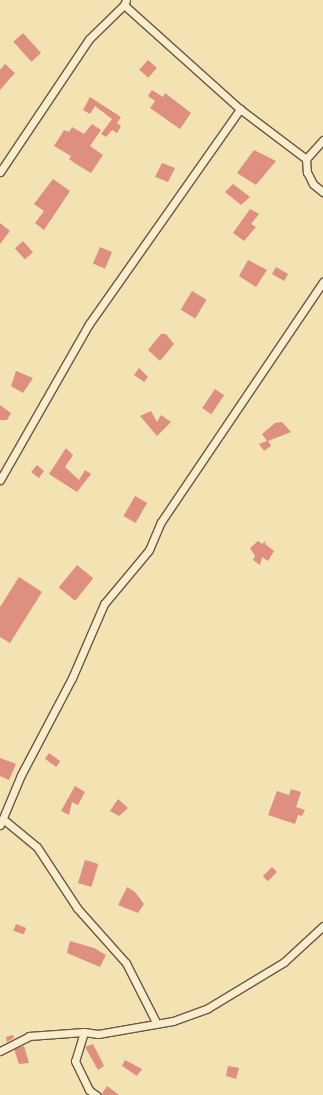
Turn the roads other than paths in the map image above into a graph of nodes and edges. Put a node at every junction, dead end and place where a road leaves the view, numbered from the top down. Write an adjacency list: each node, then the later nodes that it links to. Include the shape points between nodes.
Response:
1 (125, 3): 2 (street); 5 (street, via 89,38)
2 (240, 109): 4 (street); 9 (street, via 89,324)
3 (323, 140): 4 (street)
4 (306, 159): 6 (street, via 307,172 313,184)
5 (0, 172)
6 (323, 192)
7 (323, 282): 11 (street, via 161,522 149,550 104,604 72,678 21,775)
8 (0, 463): 9 (street)
9 (7, 467): 10 (street)
10 (0, 480)
11 (1, 822): 13 (street, via 37,847 77,908 126,963)
12 (323, 926): 13 (street, via 284,962 255,982 208,1008)
13 (157, 1024): 14 (street, via 98,1034)
14 (84, 1032): 15 (street, via 29,1036); 16 (street, via 75,1061 89,1090)
15 (0, 1051)
16 (96, 1095)

